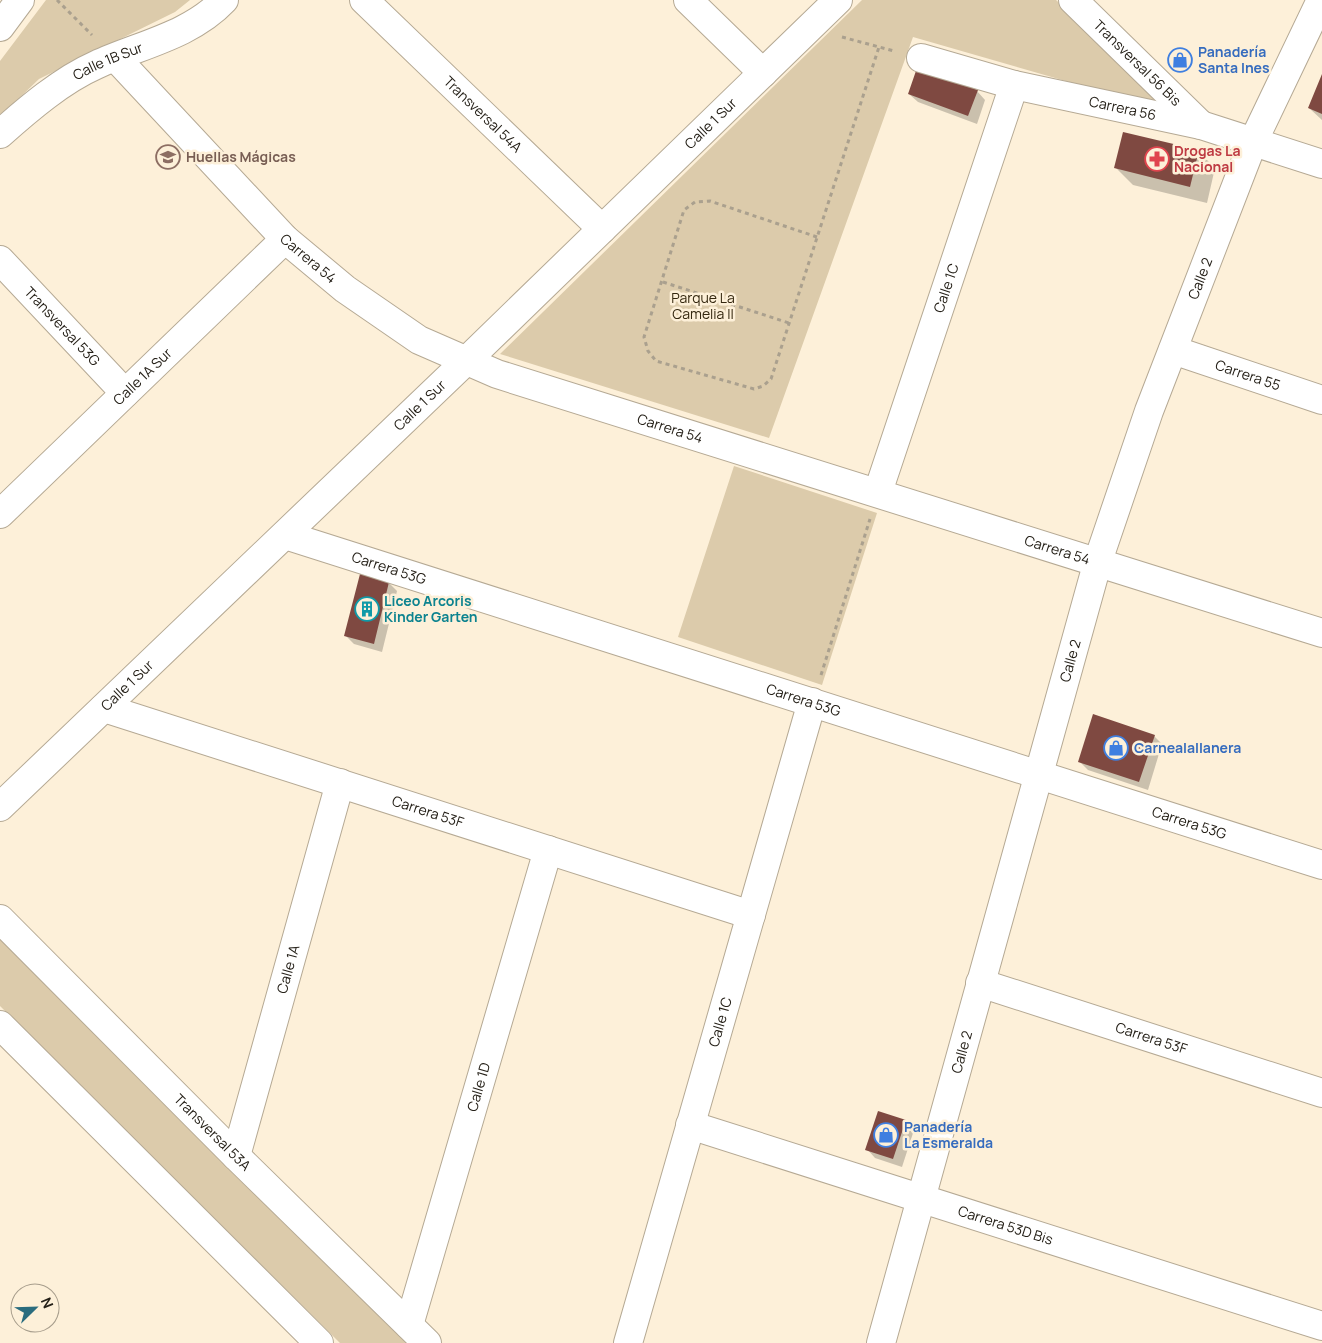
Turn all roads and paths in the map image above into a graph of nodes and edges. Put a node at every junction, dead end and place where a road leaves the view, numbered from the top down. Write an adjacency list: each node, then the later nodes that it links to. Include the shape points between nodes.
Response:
1 (20, 0): 9 (street)
2 (57, 0): 12 (path)
3 (224, 0): 12 (street, Calle 1B Sur, via 193,25)
4 (364, 0): 20 (street, Transversal 54A)
5 (688, 0): 14 (street)
6 (838, 0): 10 (street, Calle 1 Sur)
7 (1073, 0): 16 (street, Transversal 56 Bis)
8 (1321, 0): 18 (street, Calle 2)
9 (0, 27)
10 (809, 28): 11 (path); 14 (street, Calle 1 Sur)
11 (879, 47): 13 (path); 21 (path)
12 (116, 58): 17 (street, Calle 1B Sur, via 68,80); 22 (street, Carrera 54)
13 (921, 58): 15 (street, Carrera 56)
14 (763, 73): 20 (street, Calle 1 Sur)
15 (1014, 85): 16 (street, Carrera 56); 30 (street, Calle 1C)
16 (1201, 125): 18 (street, Carrera 56)
17 (0, 134)
18 (1253, 142): 19 (street, Carrera 56); 26 (street, Calle 2)
19 (1322, 164)
20 (602, 229): 27 (street, Calle 1 Sur)
21 (817, 237): 24 (path, via 710,201 695,202 684,210); 25 (path)
22 (285, 239): 27 (street, Carrera 54, via 344,289 419,340); 28 (street, Calle 1A Sur)
23 (0, 260): 28 (street, Transversal 53G)
24 (663, 282): 25 (path); 25 (path, via 644,337 648,351 656,361 754,389 771,379)
25 (789, 322)
26 (1173, 350): 29 (street, Carrera 55); 33 (street, Calle 2)
27 (466, 361): 30 (street, Carrera 54, via 497,374); 32 (street, Calle 1 Sur)
28 (125, 393): 31 (street, Calle 1A Sur)
29 (1322, 400)
30 (878, 492): 33 (street, Carrera 54); 35 (path)
31 (0, 514)
32 (285, 535): 35 (street, Carrera 53G); 36 (street, Calle 1 Sur)
33 (1098, 561): 34 (street, Carrera 54); 37 (street, Calle 2)
34 (1322, 633)
35 (812, 702): 37 (street, Carrera 53G); 42 (street, Calle 1C)
36 (104, 708): 38 (street, Carrera 53F); 39 (street, Calle 1 Sur)
37 (1038, 775): 41 (street, Carrera 53G); 44 (street, Calle 2)
38 (340, 783): 40 (street, Carrera 53F); 48 (street, Calle 1A)
39 (0, 807)
40 (548, 850): 42 (street, Carrera 53F); 51 (street, Calle 1D)
41 (1322, 865)
42 (751, 915): 47 (street, Calle 1C)
43 (0, 919): 48 (street, Transversal 53A)
44 (980, 983): 46 (street, Carrera 53F); 49 (street, Calle 2)
45 (0, 1025): 52 (street)
46 (1322, 1093)
47 (690, 1125): 49 (street, Carrera 53D Bis); 53 (street, Calle 1C)
48 (236, 1156): 51 (street, Transversal 53A)
49 (921, 1198): 50 (street, Carrera 53D Bis); 54 (street, Calle 2)
50 (1322, 1326)
51 (418, 1334)
52 (320, 1343)
53 (628, 1343)
54 (881, 1343)

